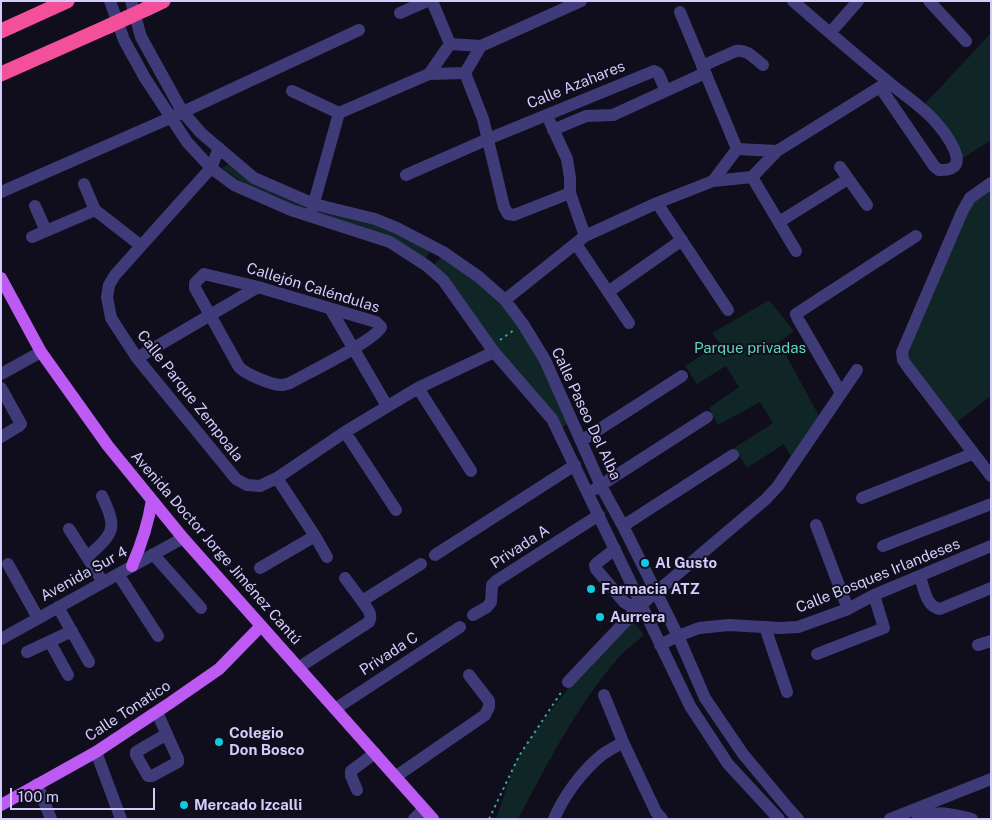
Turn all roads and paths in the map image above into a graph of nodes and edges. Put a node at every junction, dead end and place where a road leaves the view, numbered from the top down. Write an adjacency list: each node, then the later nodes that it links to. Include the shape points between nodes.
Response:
1 (67, 1): 14 (highway)
2 (110, 1): 32 (street, Calle Paseo Del Alba, via 124,40)
3 (131, 1): 28 (street, Calle Paseo Del Alba, via 141,37)
4 (163, 1): 22 (highway, bridge)
5 (427, 1): 12 (street)
6 (432, 1): 17 (street)
7 (581, 1): 18 (street)
8 (793, 1): 15 (street)
9 (858, 1): 15 (street)
10 (929, 1): 16 (street)
11 (680, 12): 20 (street)
12 (400, 13)
13 (359, 30): 28 (street)
14 (1, 31)
15 (830, 33): 24 (street)
16 (966, 41)
17 (450, 44): 18 (street); 23 (street)
18 (481, 46): 21 (street)
19 (763, 65): 20 (street, via 742,50)
20 (703, 70): 25 (street); 36 (street)
21 (465, 73): 23 (street); 34 (street)
22 (1, 74)
23 (429, 74): 29 (street)
24 (884, 84): 24 (street, via 934,120 957,154 953,167 946,171 934,166); 37 (street)
25 (666, 90): 27 (street, Calle Azahares, via 654,70); 31 (street, via 613,115)
26 (292, 91): 29 (street)
27 (593, 96): 30 (street, Calle Azahares); 31 (street)
28 (182, 112): 32 (street); 35 (street, Calle Paseo Del Alba)
29 (338, 113): 52 (street)
30 (547, 115): 33 (street); 34 (street, Calle Azahares)
31 (601, 117): 33 (street, via 586,116)
32 (170, 118): 41 (street, Calle Paseo Del Alba); 49 (street)
33 (553, 130): 50 (street, via 567,159)
34 (488, 139): 42 (street, Calle Azahares); 50 (street, via 508,214 514,215)
35 (219, 148): 38 (street, Calle Paseo Del Alba); 41 (street, Calle Parque Zempoala)
36 (737, 150): 37 (street); 39 (street)
37 (777, 151): 43 (street)
38 (233, 160): 41 (street, Calle Parque Zempoala); 52 (street, Calle Paseo Del Alba, via 254,178)
39 (729, 160): 44 (street); 46 (street)
40 (840, 167): 45 (street)
41 (211, 168): 56 (street, Calle Paseo Del Alba, via 234,185); 63 (street, Calle Parque Zempoala)
42 (406, 175)
43 (752, 177): 44 (street); 57 (street)
44 (736, 178): 46 (street)
45 (848, 179): 53 (street); 57 (street)
46 (712, 181): 51 (street)
47 (991, 182): 92 (street, via 970,198 962,212 902,352 903,360)
48 (84, 184): 55 (street)
49 (1, 192)
50 (570, 193): 61 (street)
51 (658, 203): 61 (street); 62 (street)
52 (314, 204): 56 (street); 65 (street, Calle Paseo Del Alba, via 380,221)
53 (866, 205)
54 (35, 206): 58 (street)
55 (95, 210): 58 (street); 63 (street)
56 (310, 216): 66 (street, Calle Paseo Del Alba, via 390,242)
57 (779, 222): 64 (street)
58 (46, 231): 60 (street)
59 (916, 236): 85 (street, via 796,314)
60 (32, 237)
61 (580, 240): 69 (street); 70 (street)
62 (682, 240): 69 (street); 72 (street)
63 (140, 245): 79 (street, Calle Parque Zempoala, via 115,275 107,297 111,318)
64 (796, 251)
65 (443, 252): 66 (street, via 430,256); 70 (street, Calle Paseo Del Alba)
66 (427, 266): 77 (street, Calle Paseo Del Alba, via 443,280)
67 (2, 282): 78 (main road, Avenida Doctor Jorge Jiménez Cantú)
68 (258, 287): 71 (street, Callejón Caléndulas); 73 (street); 73 (street, Callejón Caléndulas, via 204,274 194,285)
69 (608, 292): 74 (street)
70 (505, 300): 75 (street, Calle Paseo Del Alba)
71 (331, 310): 76 (street); 76 (street, Callejón Caléndulas, via 380,324 380,331)
72 (728, 310)
73 (209, 315): 76 (street, Callejón Caléndulas, via 242,370 281,385); 79 (street)
74 (629, 323)
75 (523, 324): 77 (path); 91 (street, Calle Paseo Del Alba, via 546,360)
76 (353, 348): 87 (street)
77 (492, 350): 84 (street, Calle Parque Zempoala); 94 (street, Calle Paseo Del Alba, via 552,419)
78 (41, 352): 81 (street); 102 (main road, Avenida Doctor Jorge Jiménez Cantú, via 108,446)
79 (136, 358): 97 (street, Calle Parque Zempoala, via 236,479 247,485 260,486)
80 (857, 370): 85 (street)
81 (1, 374)
82 (682, 376): 91 (street)
83 (1, 388): 86 (street)
84 (418, 388): 87 (street, Calle Parque Zempoala); 95 (street)
85 (841, 393): 127 (street, via 766,499)
86 (5, 404): 90 (street, via 21,424)
87 (387, 406): 89 (street, Calle Parque Zempoala)
88 (707, 417): 98 (street)
89 (345, 432): 97 (street, Calle Parque Zempoala); 104 (street)
90 (1, 437)
91 (580, 441): 98 (street, Calle Paseo Del Alba)
92 (972, 454): 96 (street); 101 (street)
93 (734, 455): 106 (street)
94 (575, 465): 99 (street, Calle Paseo Del Alba); 115 (street)
95 (471, 471)
96 (991, 476)
97 (277, 478): 109 (street)
98 (600, 486): 99 (street); 106 (street, Calle Paseo Del Alba)
99 (588, 493): 105 (street, Calle Paseo Del Alba)
100 (102, 496): 116 (street, via 111,515 112,528 108,538)
101 (862, 498)
102 (152, 500): 110 (main road, Avenida Doctor Jorge Jiménez Cantú); 120 (main road, via 142,545)
103 (991, 504): 111 (street)
104 (396, 510)
105 (599, 515): 113 (street, Calle Paseo Del Alba); 134 (street, Privada A, via 496,581 492,585 491,602)
106 (623, 526): 127 (street, Calle Paseo Del Alba)
107 (816, 526): 133 (street)
108 (68, 529): 116 (street)
109 (315, 536): 117 (street); 121 (street)
110 (182, 538): 114 (street, Avenida Sur 4); 136 (main road, Avenida Doctor Jorge Jiménez Cantú)
111 (883, 546)
112 (991, 546): 123 (street, Calle Bosques Irlandeses)
113 (615, 549): 130 (street, Calle Paseo Del Alba); 130 (street, via 595,565 596,569 624,602)
114 (153, 554): 120 (street, Avenida Sur 4); 132 (street)
115 (435, 555)
116 (87, 556): 125 (street)
117 (326, 557)
118 (8, 564): 135 (street)
119 (421, 564): 129 (street)
120 (132, 566): 122 (street, Avenida Sur 4)
121 (260, 568)
122 (118, 574): 125 (street, Avenida Sur 4); 140 (street)
123 (920, 577): 126 (street, via 930,604 940,609); 128 (street, Calle Bosques Irlandeses)
124 (345, 578): 129 (street)
125 (103, 582): 131 (street, Avenida Sur 4)
126 (991, 588)
127 (656, 592): 130 (street); 141 (street, Calle Paseo Del Alba)
128 (874, 595): 133 (street, Calle Bosques Irlandeses); 146 (street, via 884,628)
129 (362, 601): 148 (street, via 370,612 369,622)
130 (641, 605): 144 (street, Calle Paseo Del Alba); 151 (street)
131 (58, 607): 135 (street, Avenida Sur 4); 139 (street)
132 (201, 608)
133 (848, 609): 138 (street, Calle Bosques Irlandeses, via 798,627)
134 (473, 615)
135 (38, 618): 142 (street, Avenida Sur 4)
136 (261, 626): 148 (main road, Avenida Doctor Jorge Jiménez Cantú); 155 (main road, Calle Tonatico, via 219,669)
137 (460, 627): 154 (street, Privada C)
138 (766, 627): 141 (street, Calle Bosques Irlandeses, via 728,625 699,628); 152 (street)
139 (72, 631): 143 (street); 147 (street)
140 (158, 636)
141 (678, 636): 144 (street, Calle Bosques Irlandeses); 167 (street, Calle Paseo Del Alba, via 705,698 743,754)
142 (1, 639)
143 (50, 642): 145 (street); 149 (street)
144 (660, 645): 168 (street, Calle Paseo Del Alba, via 690,706 728,764)
145 (27, 652)
146 (818, 654)
147 (89, 662)
148 (298, 668): 154 (main road, Avenida Doctor Jorge Jiménez Cantú)
149 (68, 675)
150 (469, 675): 160 (street, via 489,701 485,715)
151 (568, 682): 172 (path, via 519,756)
152 (788, 692)
153 (604, 695): 157 (street)
154 (335, 709): 159 (main road, Avenida Doctor Jorge Jiménez Cantú)
155 (157, 712): 156 (street); 158 (main road, Calle Tonatico)
156 (167, 734)
157 (623, 742): 166 (street); 173 (street, via 604,754 581,777 559,806)
158 (96, 752): 162 (main road, Calle Tonatico); 170 (street)
159 (375, 754): 160 (main road, Avenida Doctor Jorge Jiménez Cantú); 163 (street, via 351,771)
160 (395, 777): 165 (main road, Avenida Doctor Jorge Jiménez Cantú)
161 (991, 779): 174 (street)
162 (37, 784): 164 (main road, Calle Tonatico); 169 (street)
163 (358, 790)
164 (1, 805)
165 (429, 814): 171 (street)
166 (655, 816)
167 (794, 816): 168 (street)
168 (777, 818)
169 (51, 819)
170 (121, 819)
171 (414, 819)
172 (489, 819)
173 (554, 819)
174 (890, 819)
175 (918, 819): 176 (street, via 933,812)
176 (972, 819)

